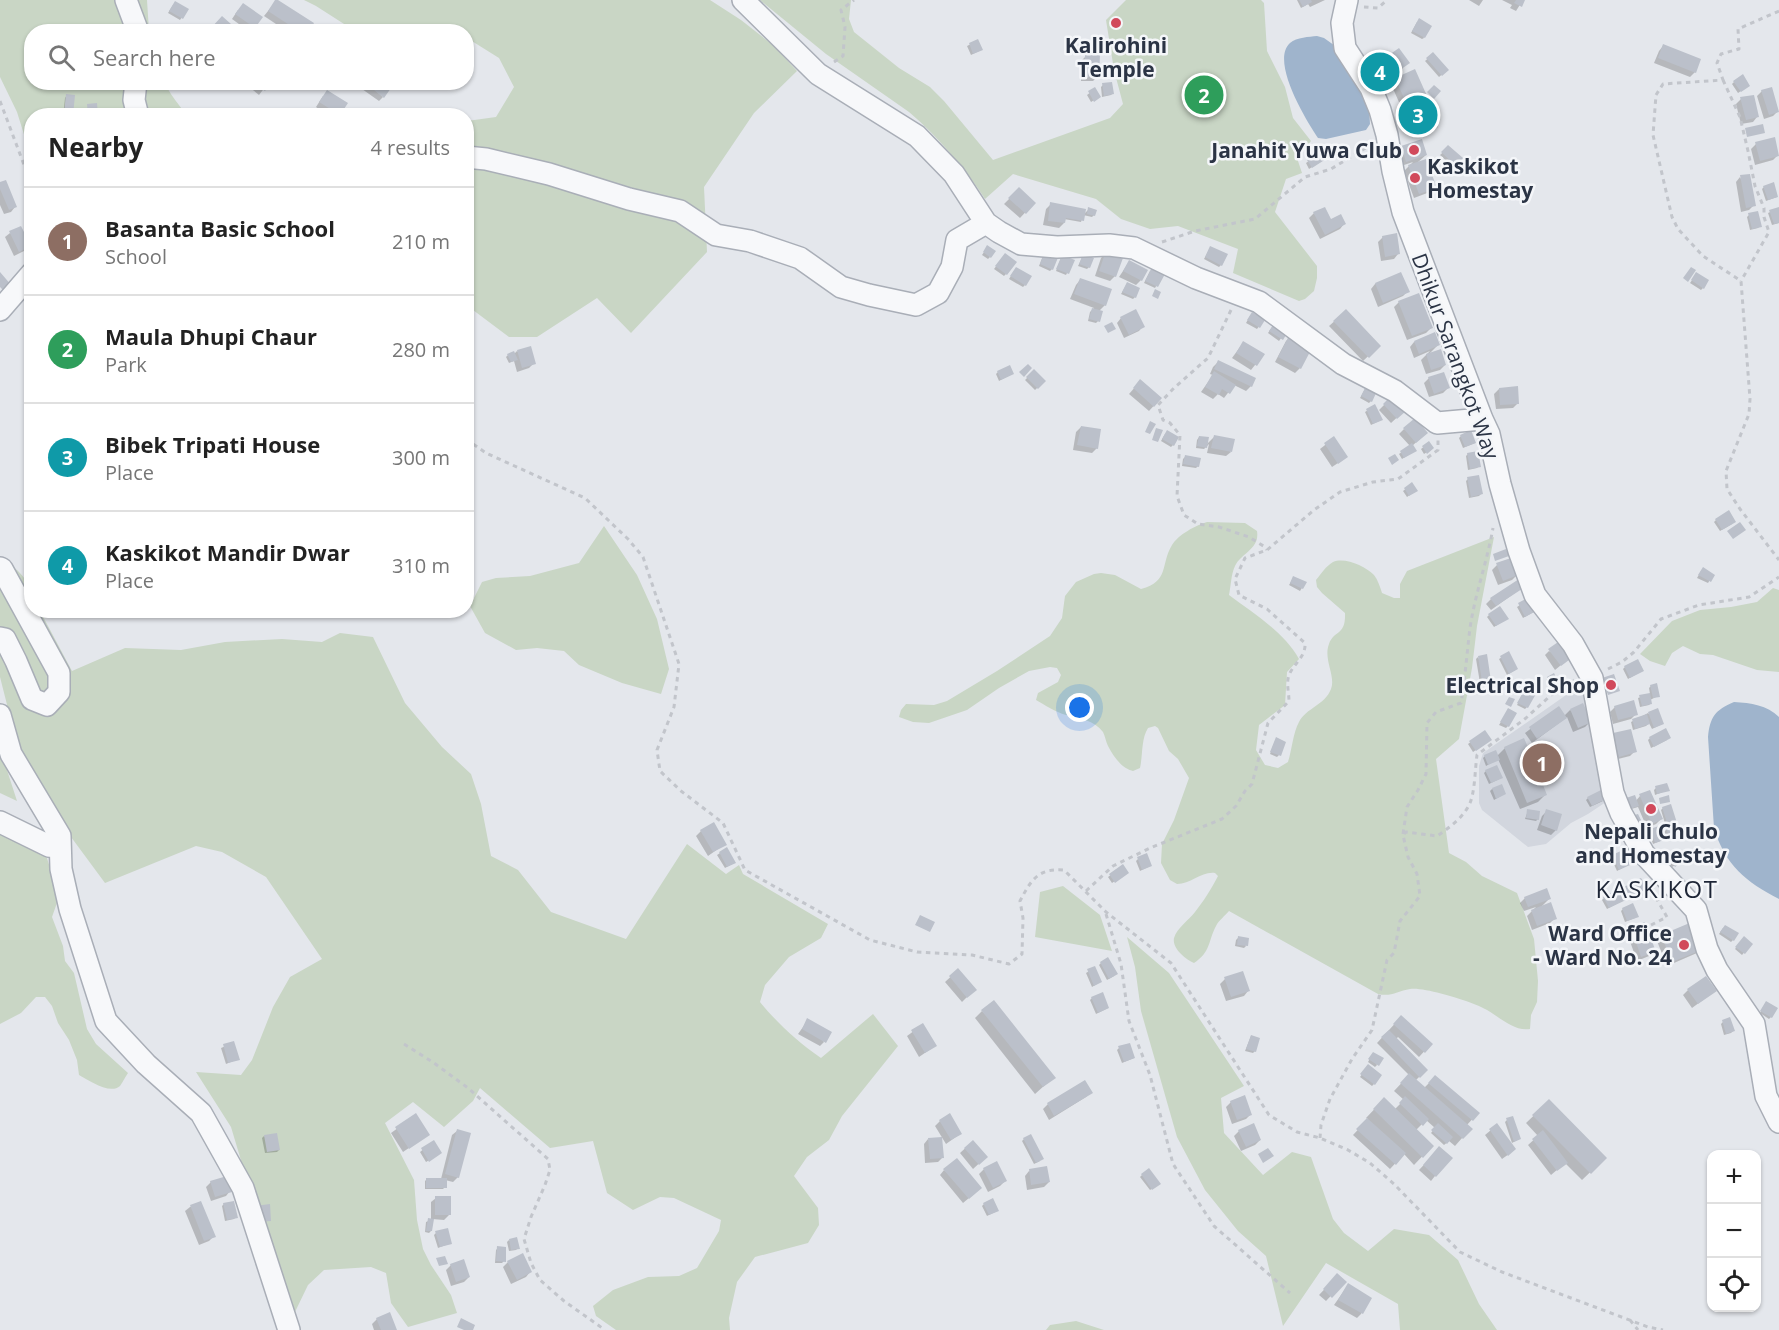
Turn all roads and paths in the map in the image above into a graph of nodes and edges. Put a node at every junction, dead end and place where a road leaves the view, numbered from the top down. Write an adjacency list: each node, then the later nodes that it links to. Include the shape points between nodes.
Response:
1 (126, 0): 7 (street)
2 (743, 0): 8 (street)
3 (854, 0): 8 (path, via 841,10 845,27 843,56)
4 (1387, 0): 5 (path, via 1378,8)
5 (1345, 3): 13 (street, Dhikur Sarangkot Way, via 1342,23 1346,48 1371,88)
6 (1779, 11): 9 (path, via 1738,29 1739,49 1721,54 1717,63)
7 (135, 24)
8 (818, 74): 16 (street, via 917,136 954,174)
9 (1723, 80): 18 (path, via 1740,117 1769,232); 18 (path, via 1663,84 1656,95 1653,135 1678,229 1703,256)
10 (135, 90): 12 (street)
11 (0, 101): 15 (path)
12 (136, 108)
13 (1387, 135): 17 (path, via 1331,169 1305,177 1255,219); 22 (street, Dhikur Sarangkot Way, via 1403,212)
14 (474, 158): 16 (street, via 549,174 680,212 716,235 750,241 800,258 841,286 916,305 938,293 952,267 957,240)
15 (24, 165)
16 (986, 223): 17 (street, via 1022,244)
17 (1134, 248): 20 (street)
18 (1741, 281): 27 (path, via 1749,414 1726,471 1727,489)
19 (24, 282): 21 (street)
20 (1238, 295): 23 (street, via 1258,302 1343,364 1395,391); 26 (path, via 1208,358 1158,405 1163,420 1180,435 1177,496 1184,515 1198,524 1249,537)
21 (0, 310)
22 (1482, 419): 23 (street); 25 (street, Dhikur Sarangkot Way)
23 (1437, 423): 26 (path, via 1438,450 1427,459 1398,479 1340,492)
24 (474, 445): 40 (path, via 585,498 643,557 679,664 674,707 657,750 660,771 723,823 745,870 870,940 917,952 972,956 1008,964 1022,954 1020,901 1029,884 1042,872 1064,870)
25 (1510, 519): 33 (street, Dhikur Sarangkot Way, via 1535,595 1573,644); 36 (path, via 1495,521 1470,628 1461,703 1436,712 1427,723 1426,774 1407,807)
26 (1267, 550): 40 (path, via 1245,558 1235,579 1239,595 1267,609 1305,644 1305,650 1290,672 1289,701 1268,723 1252,784 1222,819 1113,866)
27 (1779, 560)
28 (0, 568): 30 (street)
29 (1779, 577): 33 (path, via 1749,597 1699,605 1661,619 1622,662)
30 (24, 609)
31 (29, 618): 32 (street, via 59,673 59,692 47,705 32,699 5,639)
32 (0, 638)
33 (1589, 673): 36 (path, via 1550,696 1477,755 1470,803 1450,827 1437,836 1406,832); 45 (street, Dhikur Sarangkot Way, via 1613,793 1621,813 1644,854 1696,910 1717,969 1754,1024 1766,1096)
34 (0, 715): 37 (street, via 11,754)
35 (0, 822): 37 (street, via 49,846)
36 (1403, 835): 46 (path, via 1417,874 1420,896 1400,921 1372,1030 1330,1100)
37 (60, 836): 49 (street, via 60,869 106,1021 146,1064 201,1113 243,1188)
38 (1647, 881): 39 (path)
39 (1652, 890): 41 (path); 43 (path, via 1667,917)
40 (1086, 891): 42 (path)
41 (1634, 899)
42 (1106, 912): 46 (path, via 1171,963 1269,1115 1297,1132); 47 (path, via 1121,963 1129,1021 1150,1075 1173,1164 1214,1227)
43 (1651, 925)
44 (404, 1044): 50 (path, via 468,1088 548,1159 550,1170 524,1239 531,1263 540,1280)
45 (1779, 1122)
46 (1320, 1138): 48 (path, via 1370,1163 1460,1252)
47 (1290, 1293)
48 (1629, 1320): 51 (path); 52 (path)
49 (289, 1330)
50 (605, 1330)
51 (1638, 1330)
52 (1663, 1330)

